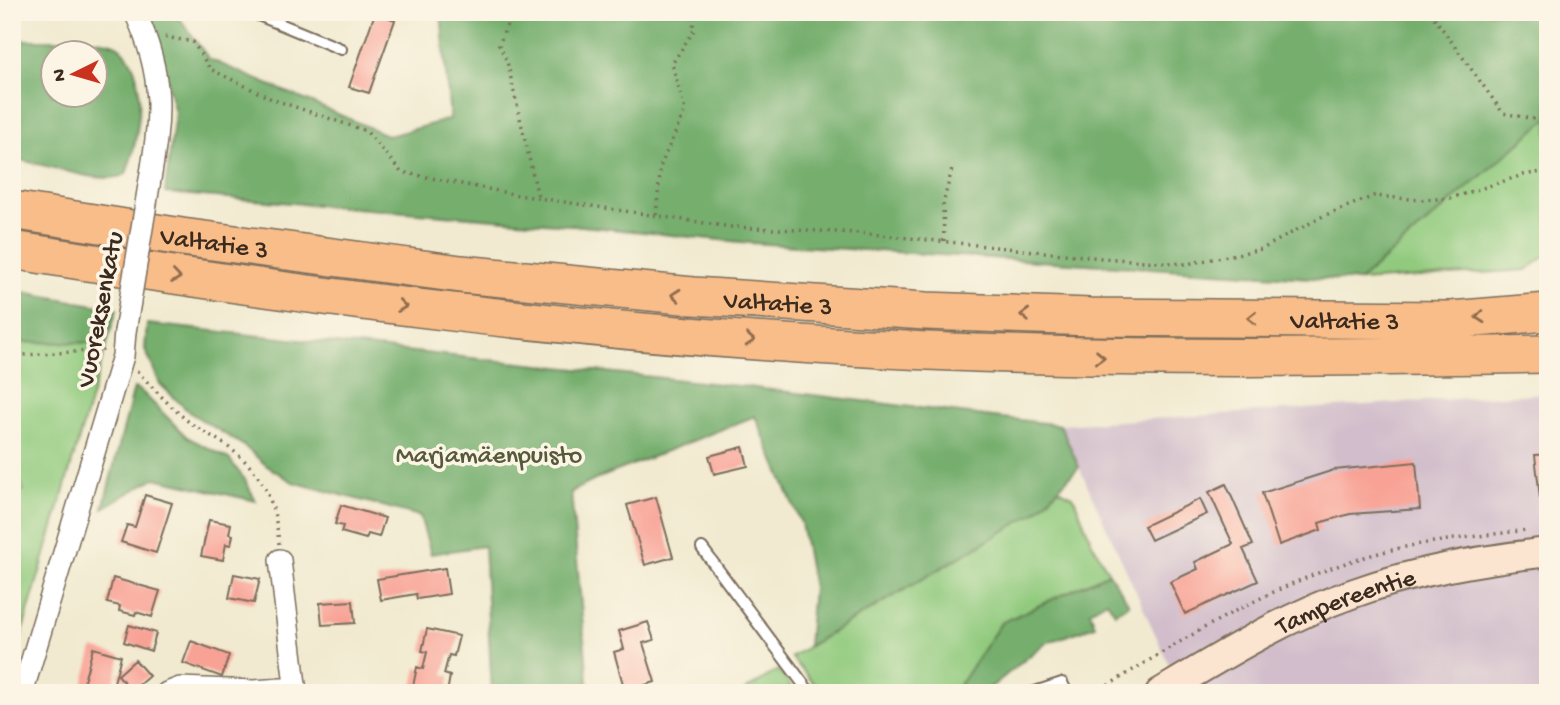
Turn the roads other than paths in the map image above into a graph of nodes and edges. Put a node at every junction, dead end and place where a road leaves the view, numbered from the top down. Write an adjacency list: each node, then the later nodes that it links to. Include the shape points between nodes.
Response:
1 (135, 12): 12 (street, Vuoreksenkatu, bridge, via 148,41 159,103 156,148 125,332)
2 (251, 12): 3 (lane)
3 (341, 49)
4 (12, 210): 6 (highway, Valtatie 3, one-way to 4, via 1451,320 926,312 461,274)
5 (12, 250): 7 (highway, Valtatie 3, one-way to 7, via 457,314 704,337 1091,357)
6 (1548, 312)
7 (1548, 354)
8 (702, 548): 14 (lane)
9 (1548, 552): 17 (main road, Tampereentie, via 1432,570 1354,593 1286,621)
10 (280, 560): 11 (street)
11 (295, 690): 13 (street, via 180,688)
12 (22, 693)
13 (167, 693)
14 (810, 693)
15 (1032, 693): 16 (lane, via 1062,683)
16 (1067, 693)
17 (1160, 693)

